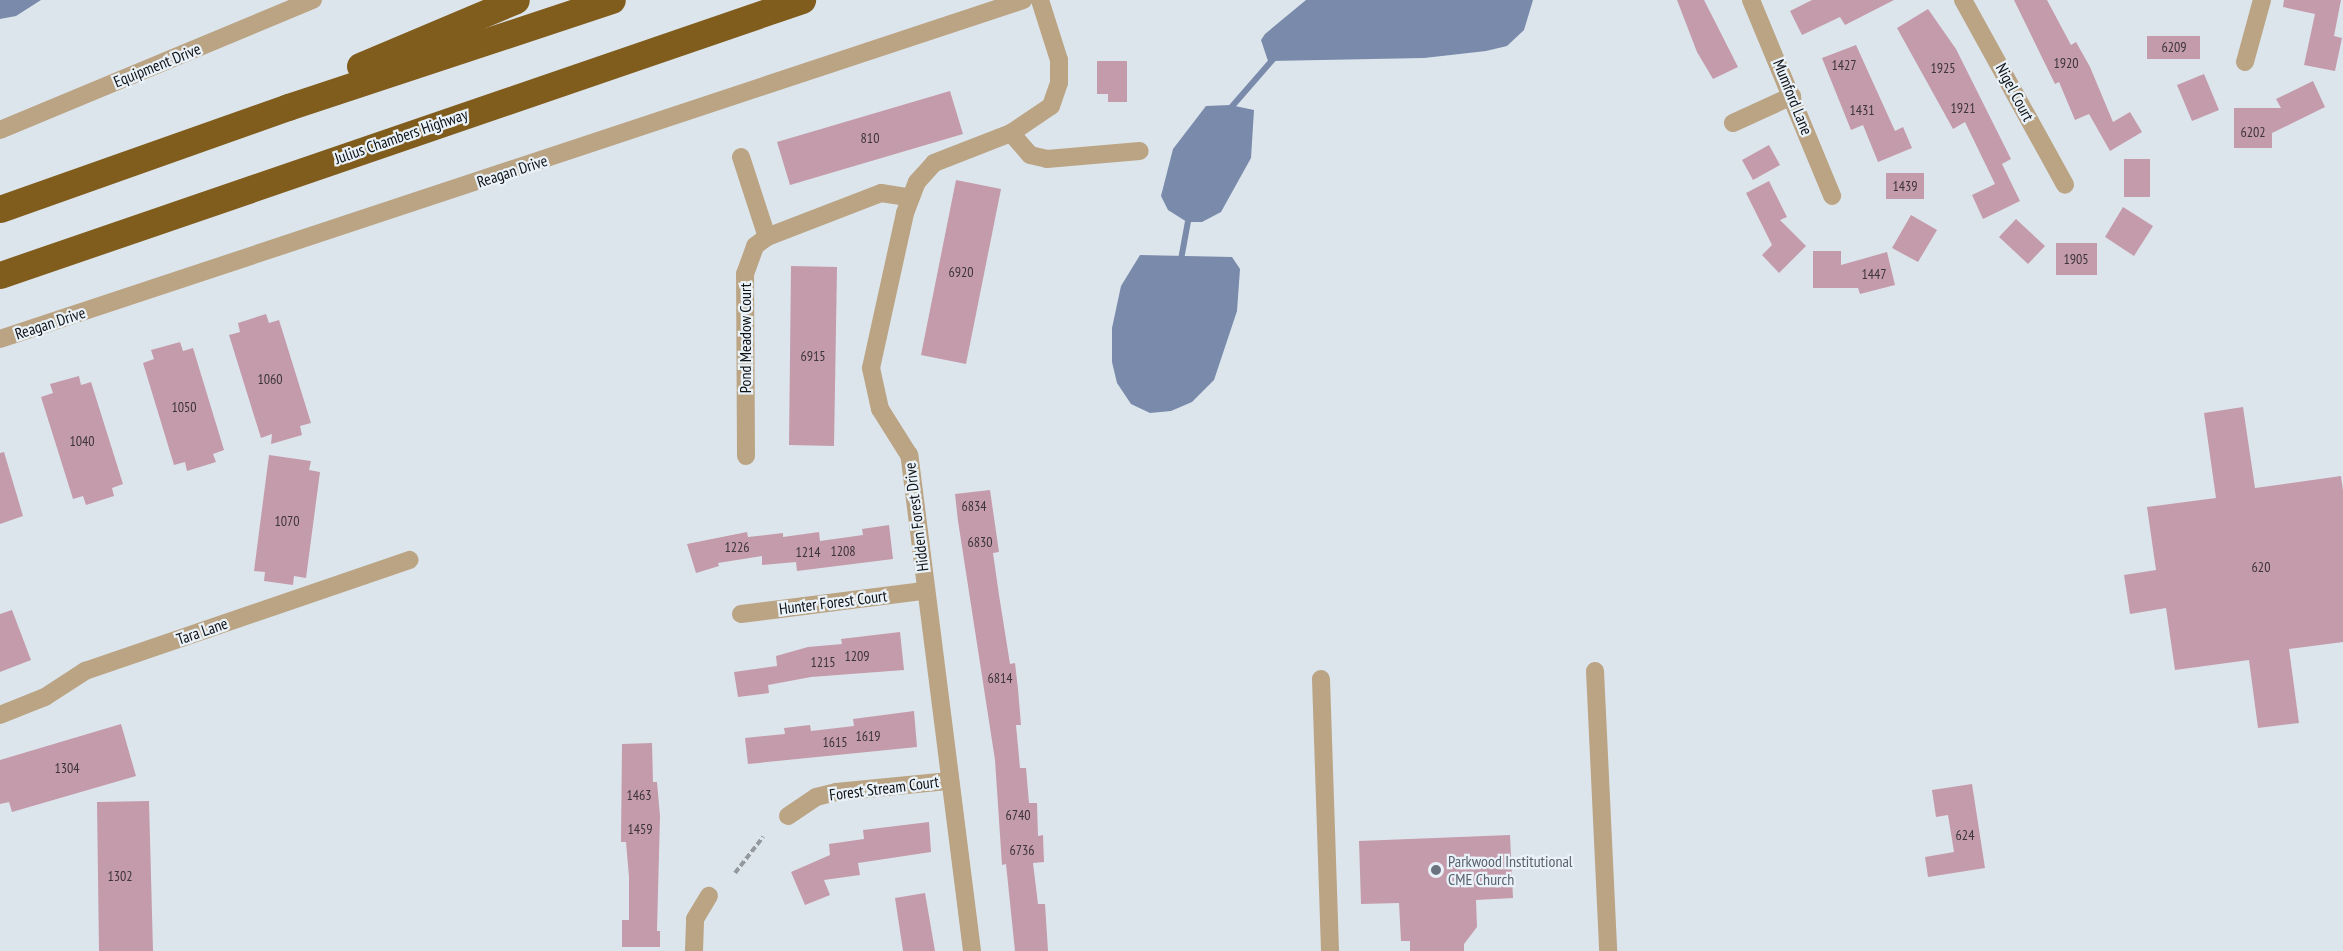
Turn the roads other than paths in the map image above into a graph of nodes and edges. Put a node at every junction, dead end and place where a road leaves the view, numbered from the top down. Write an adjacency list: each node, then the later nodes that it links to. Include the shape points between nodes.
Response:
1 (313, 0): 13 (street, Equipment Drive)
2 (516, 0): 16 (highway)
3 (612, 0): 16 (highway)
4 (802, 0): 23 (highway, Julius Chambers Highway)
5 (1023, 0): 24 (street, Reagan Drive)
6 (1040, 0): 14 (street, Hidden Forest Drive, via 1054,34 1059,83 1051,106)
7 (1751, 0): 11 (street, Mumford Lane)
8 (1963, 0): 18 (street, Nigel Court)
9 (2262, 0): 10 (street)
10 (2245, 62)
11 (1792, 96): 12 (street); 19 (street, Mumford Lane)
12 (1733, 123)
13 (0, 130)
14 (1011, 133): 15 (street, via 1030,155 1047,159); 20 (street, Hidden Forest Drive, via 934,163 917,182)
15 (1140, 151)
16 (150, 156): 21 (highway)
17 (741, 157): 22 (street)
18 (2065, 185)
19 (1832, 196)
20 (911, 198): 22 (street, via 881,193); 27 (street, Hidden Forest Drive, via 871,368 880,409 909,455)
21 (0, 209)
22 (766, 237): 25 (street, Pond Meadow Court, via 755,246 745,274)
23 (0, 275)
24 (0, 339)
25 (746, 456)
26 (410, 560): 31 (street, Tara Lane, via 85,671 45,697)
27 (924, 591): 28 (street, Hunter Forest Court); 32 (street, Hidden Forest Drive)
28 (741, 614)
29 (1595, 671): 38 (street)
30 (1321, 678): 37 (street)
31 (0, 715)
32 (949, 781): 33 (street, Forest Stream Court, via 836,792 816,797); 36 (street, Hidden Forest Drive)
33 (788, 816)
34 (709, 896): 35 (street, via 695,919)
35 (694, 951)
36 (972, 951)
37 (1330, 951)
38 (1608, 951)

